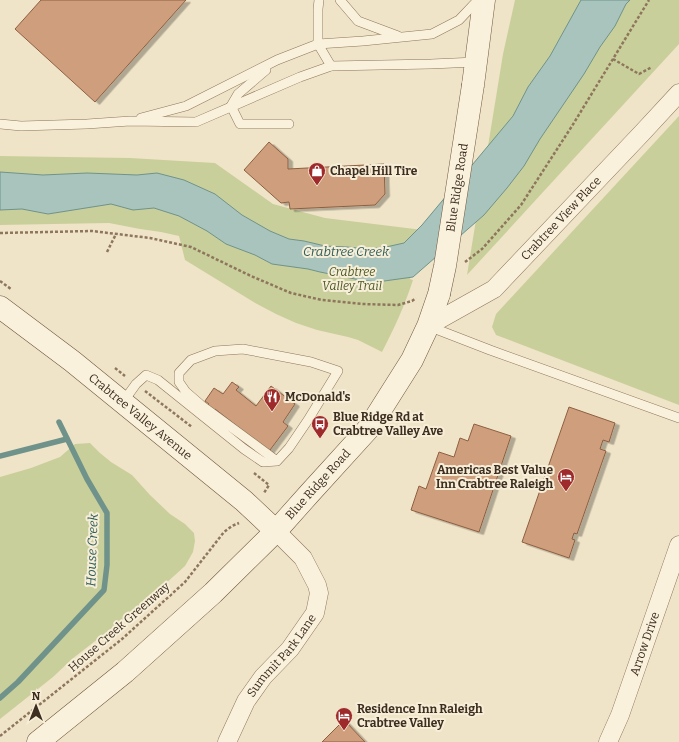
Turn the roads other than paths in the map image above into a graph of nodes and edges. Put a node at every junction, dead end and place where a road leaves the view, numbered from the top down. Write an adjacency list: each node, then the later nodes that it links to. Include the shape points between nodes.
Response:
1 (319, 0): 6 (lane)
2 (340, 0): 5 (lane, via 358,21)
3 (478, 0): 5 (lane, via 459,20 432,34)
4 (484, 0): 8 (main road, Blue Ridge Road)
5 (401, 37): 6 (lane)
6 (318, 44): 7 (lane); 9 (lane)
7 (278, 60): 11 (lane, via 238,94); 12 (lane, via 186,106)
8 (476, 62): 9 (lane); 16 (main road, Blue Ridge Road, bridge, via 445,266)
9 (331, 66): 11 (lane)
10 (679, 93): 16 (street, Crabtree View Place, via 494,289)
11 (231, 106): 12 (lane, via 196,122); 14 (lane, via 240,124)
12 (130, 121): 13 (lane, via 21,126)
13 (0, 124)
14 (289, 124)
15 (0, 308): 17 (main road, Crabtree Valley Avenue)
16 (428, 326): 18 (lane); 20 (main road, Blue Ridge Road, via 412,360 368,428)
17 (123, 402): 19 (lane, via 146,375 158,380 263,462); 20 (main road, Crabtree Valley Avenue, via 248,504)
18 (679, 418)
19 (277, 461): 19 (lane, via 290,448 338,371 311,362 243,349 215,351 191,360 179,373 179,382 186,392)
20 (276, 531): 22 (main road, Blue Ridge Road, via 213,593 131,667); 23 (street, Summit Park Lane, via 303,558 317,585 319,593 315,613 290,649 263,677 246,701)
21 (679, 545): 24 (street, Arrow Drive, via 620,715)
22 (38, 742)
23 (227, 742)
24 (608, 742)

